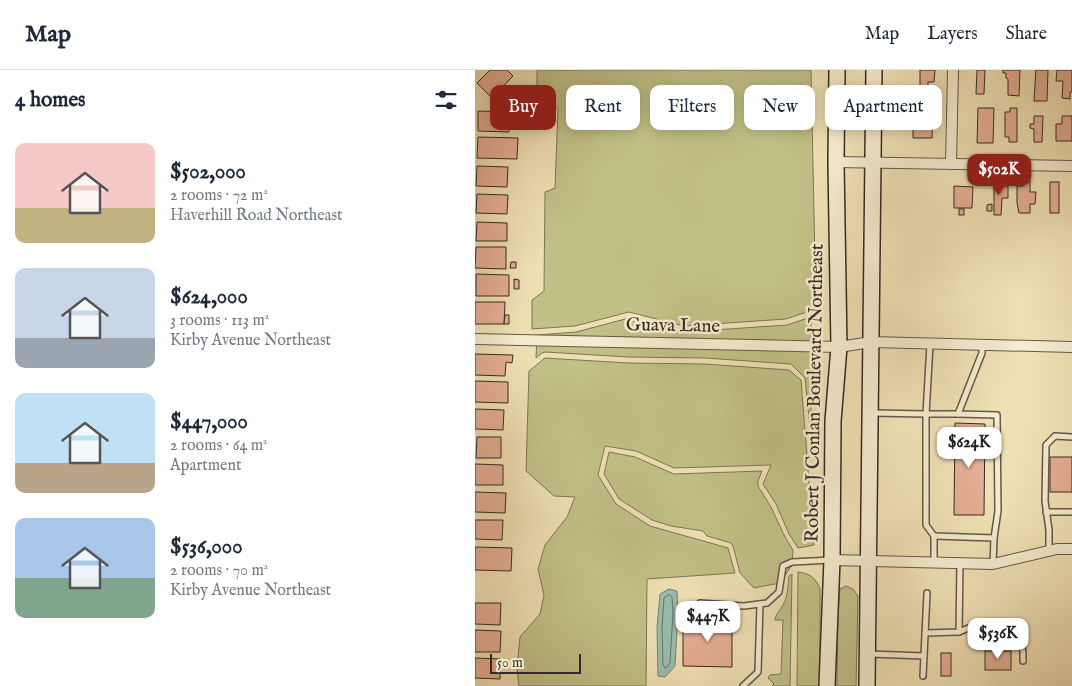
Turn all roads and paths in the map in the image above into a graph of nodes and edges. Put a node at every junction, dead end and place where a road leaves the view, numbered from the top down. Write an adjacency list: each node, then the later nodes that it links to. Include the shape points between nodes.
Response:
1 (837, 70): 4 (main road, Robert J Conlan Boulevard Northeast)
2 (874, 70): 5 (main road)
3 (953, 70): 6 (street)
4 (836, 162): 5 (street); 12 (main road, Robert J Conlan Boulevard Northeast)
5 (872, 163): 6 (street); 9 (main road)
6 (951, 164): 7 (street)
7 (1072, 166)
8 (475, 339): 12 (street, Guava Lane)
9 (871, 342): 10 (street, Guava Lane); 12 (street, Guava Lane); 14 (main road)
10 (930, 344): 11 (street, Guava Lane); 15 (lane)
11 (982, 345): 13 (street, Guava Lane); 16 (lane)
12 (839, 346): 24 (main road, Robert J Conlan Boulevard Northeast, via 833,421)
13 (1072, 347)
14 (870, 413): 15 (lane); 25 (main road)
15 (926, 414): 16 (lane); 20 (lane, via 926,525)
16 (958, 414): 21 (lane, via 997,415 998,512)
17 (1072, 437): 18 (lane, via 1055,436 1046,445)
18 (1046, 512): 19 (lane); 23 (lane)
19 (1072, 512)
20 (934, 536): 21 (lane); 26 (lane)
21 (994, 538): 28 (lane)
22 (1072, 549): 23 (street)
23 (1049, 551): 28 (street)
24 (832, 560): 25 (street); 31 (lane, via 791,562 783,566 779,592 767,604); 39 (main road, Robert J Conlan Boulevard Northeast)
25 (868, 560): 26 (street); 34 (main road)
26 (934, 562): 27 (street)
27 (961, 563): 28 (street); 32 (lane)
28 (993, 564)
29 (927, 593): 33 (lane)
30 (700, 604): 31 (lane)
31 (760, 604): 38 (lane, via 758,672)
32 (959, 632): 33 (lane); 36 (lane, via 981,623 1017,622)
33 (925, 633): 35 (lane)
34 (867, 654): 35 (lane); 40 (main road)
35 (924, 656): 37 (lane)
36 (1023, 660)
37 (923, 676)
38 (743, 686)
39 (827, 686)
40 (867, 686)

